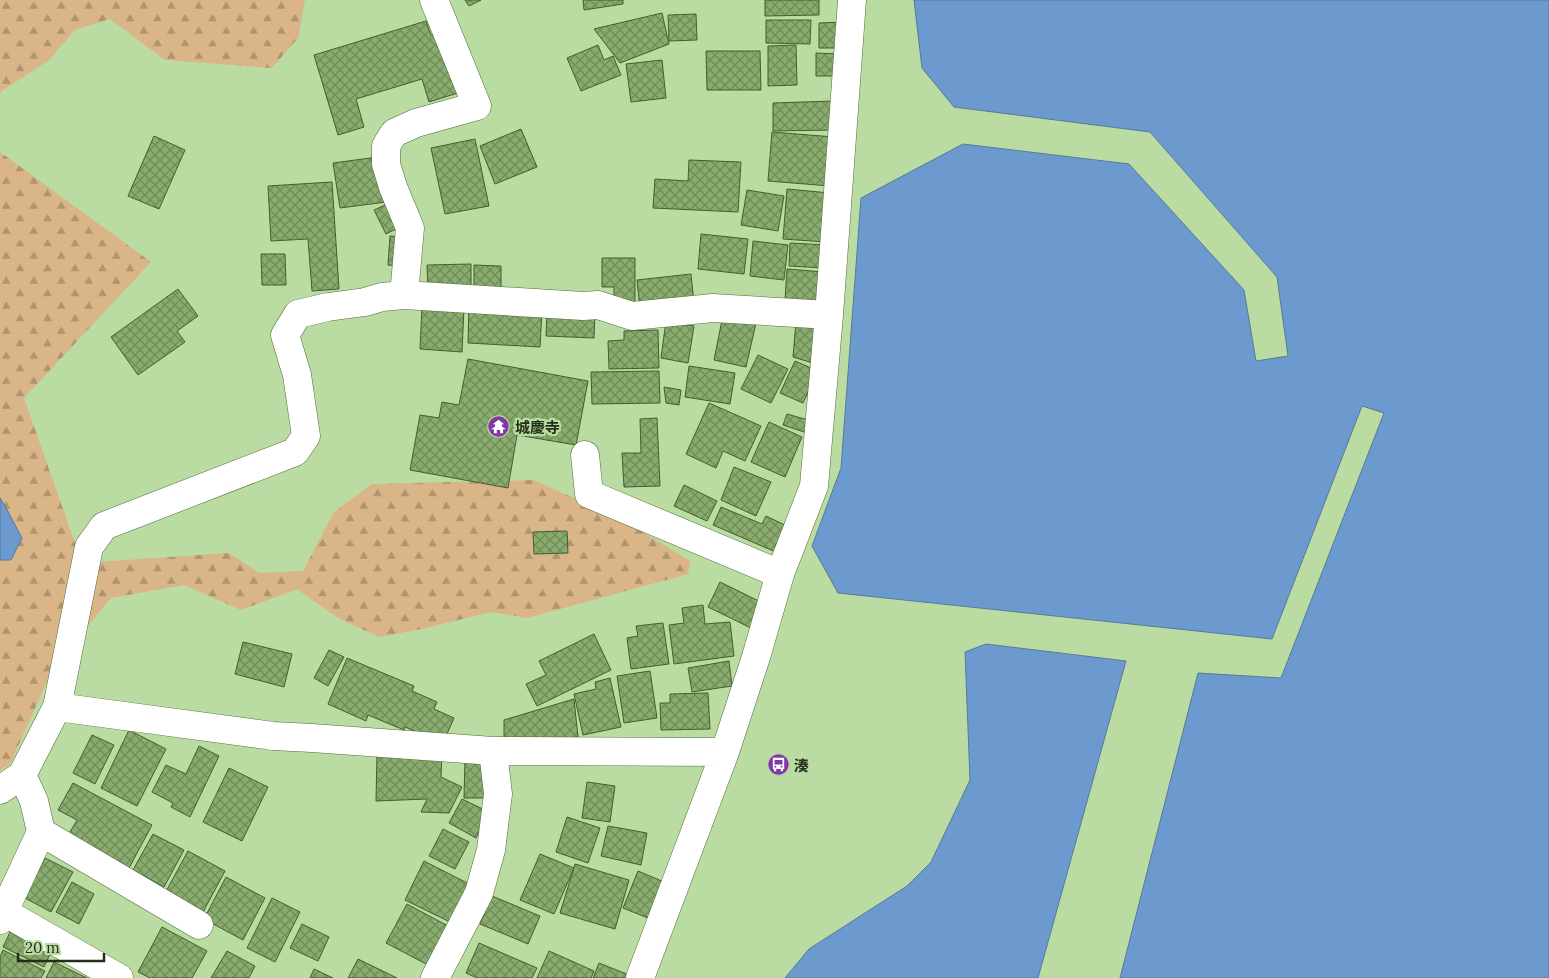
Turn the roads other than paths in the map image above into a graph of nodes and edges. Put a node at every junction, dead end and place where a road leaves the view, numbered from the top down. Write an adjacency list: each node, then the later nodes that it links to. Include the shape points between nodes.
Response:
1 (434, 0): 3 (street, via 477,106 416,123 394,133 386,146 390,180 410,228)
2 (852, 0): 4 (street)
3 (404, 295): 4 (street, via 598,305 632,316 713,308); 7 (street, via 298,314 285,335 297,374 306,436 295,452 104,526 89,547)
4 (829, 315): 6 (street, via 814,486)
5 (585, 455): 6 (street, via 588,494)
6 (780, 574): 9 (street)
7 (58, 707): 8 (street, via 273,736); 10 (street)
8 (493, 751): 9 (street); 15 (street, via 498,794 490,850 479,893)
9 (724, 752): 16 (street)
10 (11, 783): 11 (street, via 34,801)
11 (41, 832): 12 (street); 13 (street)
12 (2, 916): 14 (street)
13 (199, 925)
14 (113, 977)
15 (435, 978)
16 (640, 978)

